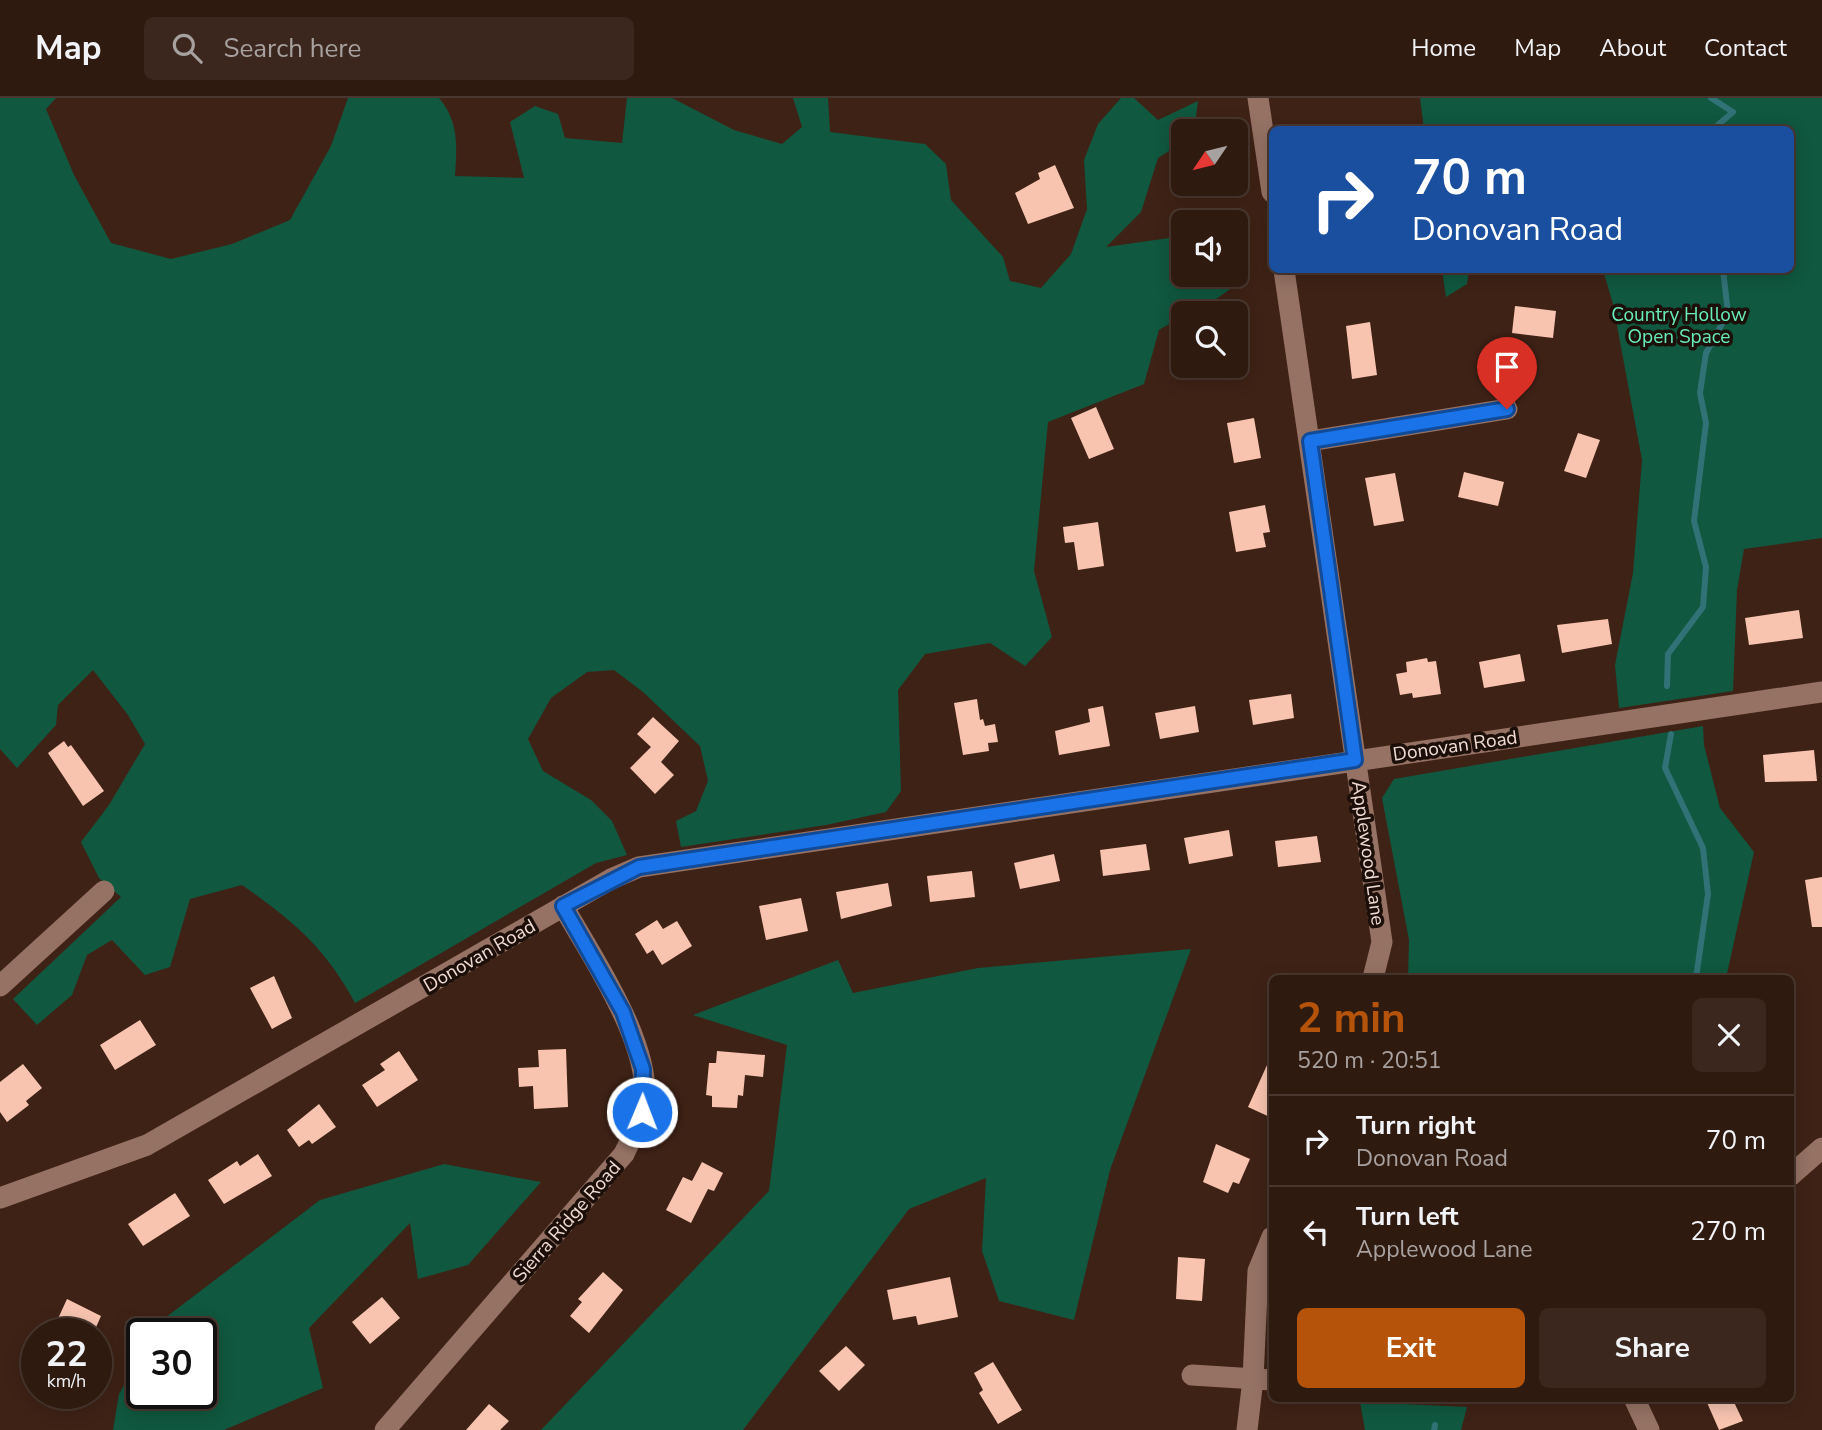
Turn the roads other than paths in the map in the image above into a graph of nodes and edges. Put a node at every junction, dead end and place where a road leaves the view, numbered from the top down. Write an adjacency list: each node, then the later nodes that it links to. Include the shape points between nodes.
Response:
1 (1258, 98): 2 (street)
2 (1269, 172)
3 (1284, 273): 5 (street, Applewood Lane)
4 (1507, 409): 5 (street)
5 (1310, 441): 7 (street, Applewood Lane)
6 (1822, 692): 7 (street, Donovan Road)
7 (1355, 760): 9 (street, Donovan Road, via 639,867); 10 (street, Applewood Lane, via 1382,942)
8 (104, 891): 11 (street)
9 (563, 906): 14 (street, Donovan Road, via 147,1145); 19 (street, Sierra Ridge Road, via 623,1012 643,1069 642,1112 624,1154)
10 (1374, 975)
11 (0, 986)
12 (1822, 1148): 13 (street)
13 (1794, 1172)
14 (0, 1198)
15 (1269, 1244): 17 (street, via 1258,1271)
16 (1192, 1374): 17 (street)
17 (1263, 1379): 20 (street)
18 (1636, 1402): 21 (street)
19 (385, 1430)
20 (1247, 1430)
21 (1649, 1430)

